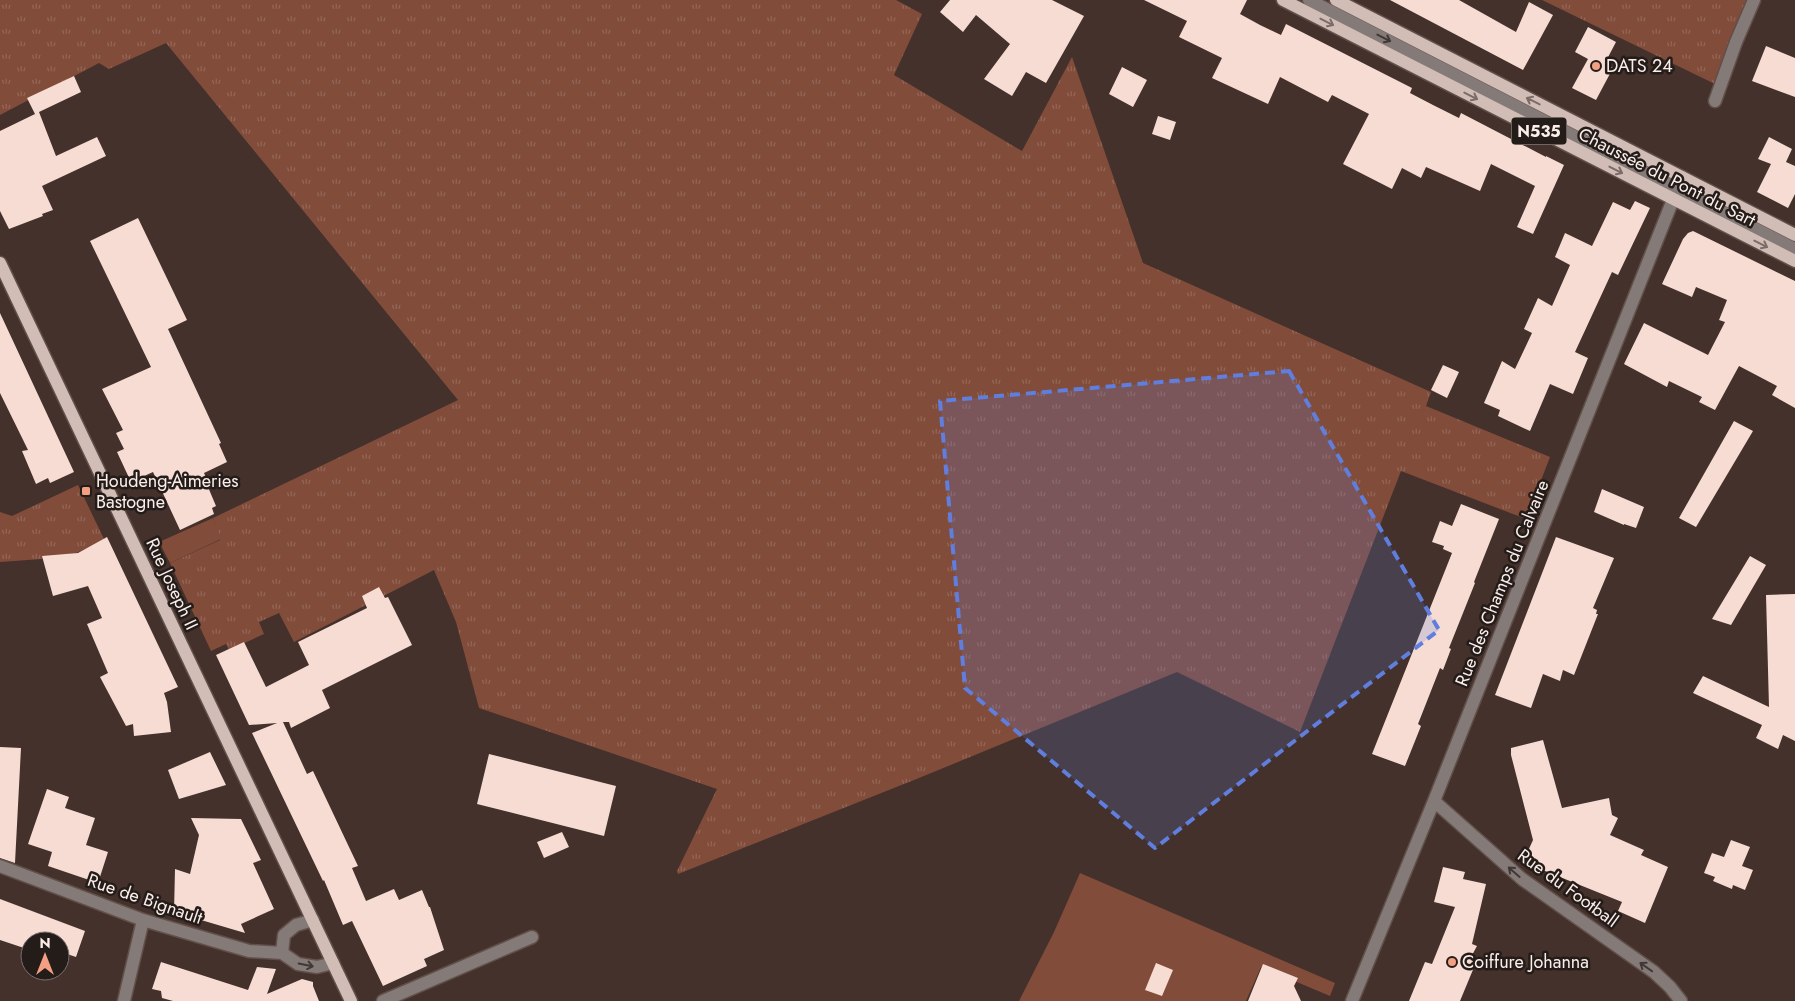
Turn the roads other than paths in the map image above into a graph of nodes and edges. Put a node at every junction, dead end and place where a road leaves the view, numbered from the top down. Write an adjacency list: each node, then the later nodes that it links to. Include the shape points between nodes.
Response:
1 (1283, 0): 6 (main road, Chaussée du Pont du Sart / N535, one-way to 6)
2 (1309, 0): 6 (street, one-way to 6)
3 (1336, 0): 6 (main road, Chaussée du Pont du Sart / N535, one-way to 3)
4 (1754, 0): 5 (street)
5 (1715, 101)
6 (1678, 188): 7 (main road, Chaussée du Pont du Sart / N535); 8 (street); 9 (main road, Chaussée du Pont du Sart / N535, one-way to 9); 11 (street, Rue des Champs du Calvaire)
7 (1795, 235)
8 (1795, 248)
9 (1795, 261)
10 (0, 263): 14 (main road, Rue Joseph II)
11 (1434, 801): 21 (street, Rue des Champs du Calvaire); 22 (street, Rue du Football, one-way to 11, via 1654,972 1522,879)
12 (0, 866): 13 (street, Rue de Bignault)
13 (143, 920): 16 (street, Rue de Bignault, via 249,951); 18 (street)
14 (313, 920): 16 (street, via 296,924 284,935); 17 (main road, Rue Joseph II)
15 (532, 938): 20 (street)
16 (282, 953): 17 (street, Rue de Bignault, one-way to 17, via 298,964 317,967)
17 (333, 963): 19 (main road, Rue Joseph II)
18 (124, 1001)
19 (351, 1001)
20 (383, 1001)
21 (1352, 1001)
22 (1681, 1001)

